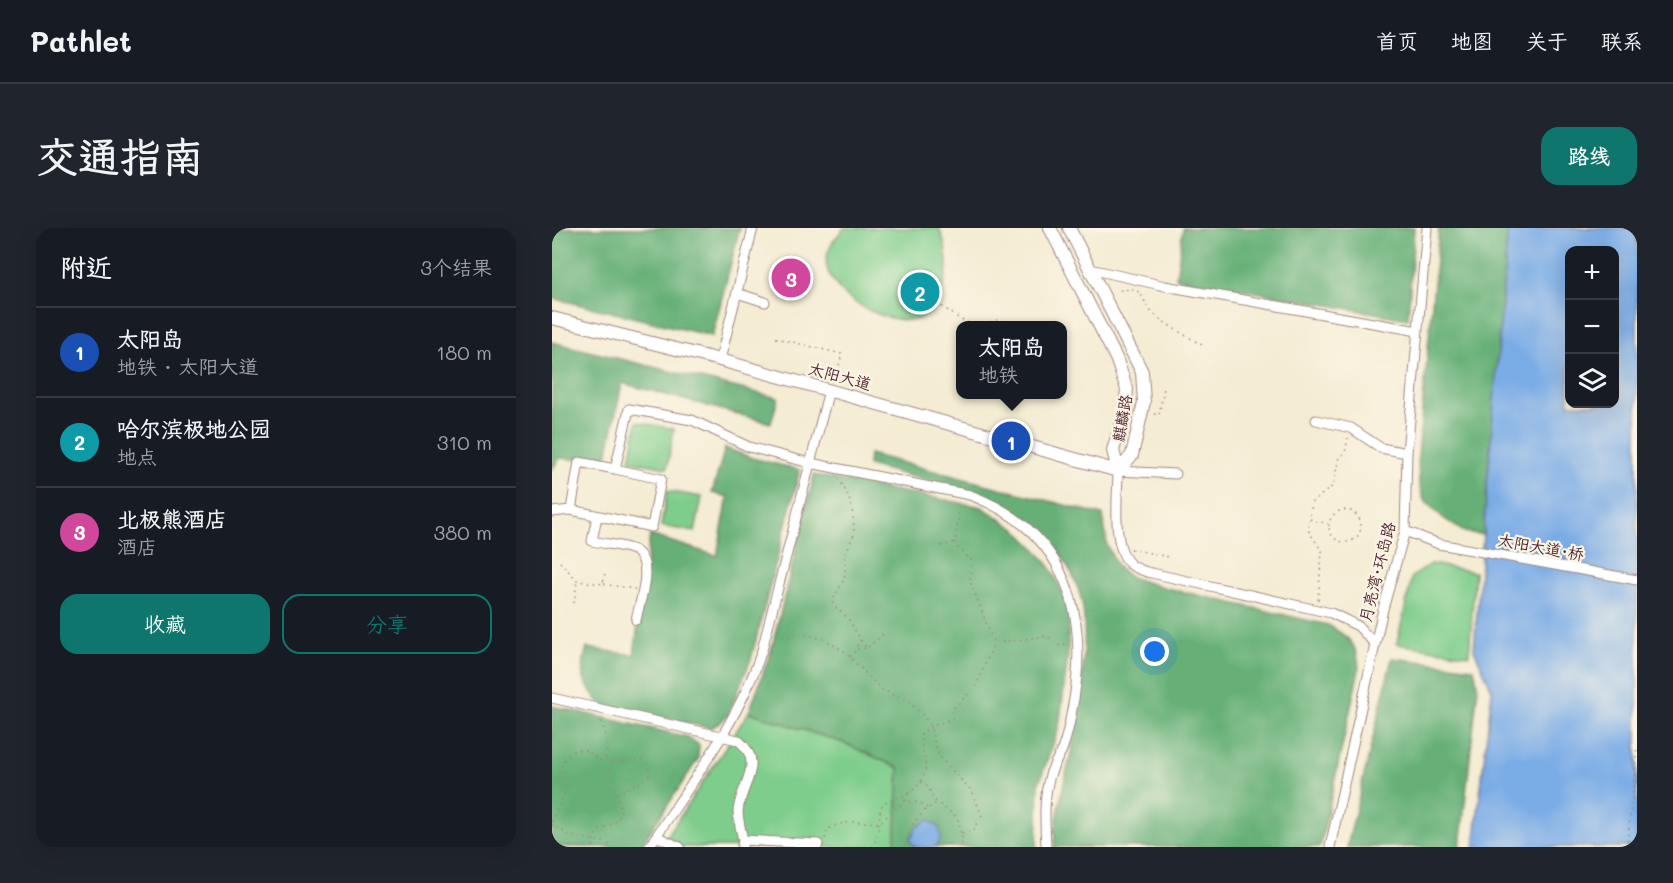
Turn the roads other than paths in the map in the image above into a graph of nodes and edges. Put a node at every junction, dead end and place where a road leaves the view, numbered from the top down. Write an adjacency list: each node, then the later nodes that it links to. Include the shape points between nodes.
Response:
1 (753, 228): 6 (street)
2 (1050, 228): 16 (main road, 麒麟路, via 1125,380 1125,413 1113,450)
3 (1069, 228): 5 (main road, 麒麟路)
4 (1427, 228): 9 (street, 月亮湾·环岛路)
5 (1090, 269): 9 (street); 16 (main road, 麒麟路, via 1142,372 1142,414 1132,455)
6 (737, 293): 7 (street); 10 (street)
7 (765, 302)
8 (552, 318): 10 (main road, 太阳大道)
9 (1418, 331): 13 (street, 月亮湾·环岛路)
10 (720, 360): 11 (main road, 太阳大道)
11 (829, 390): 14 (street); 16 (main road, 太阳大道)
12 (1317, 420): 13 (street, via 1351,428 1381,448)
13 (1407, 453): 21 (street, 月亮湾·环岛路)
14 (810, 463): 15 (street, via 749,447 692,420 629,409); 26 (street, via 756,667); 32 (street, via 984,501 1007,513 1046,549 1069,590 1078,639 1071,718 1044,807)
15 (615, 469): 18 (street, via 579,462); 20 (street, via 660,479 652,527)
16 (1118, 471): 17 (street); 24 (street, via 1120,547 1130,564 1147,572 1349,620)
17 (1176, 474)
18 (571, 510): 19 (street); 20 (street)
19 (552, 512)
20 (597, 516): 23 (street, via 592,540 634,550 643,558 646,567)
21 (1406, 531): 22 (street, 太阳大道·桥, via 1439,544); 24 (street, 月亮湾·环岛路)
22 (1637, 580)
23 (636, 620)
24 (1375, 644): 33 (street, 月亮湾·环岛路)
25 (552, 698): 26 (street)
26 (721, 736): 27 (street); 28 (street, via 738,740 747,748 752,763 738,812)
27 (656, 837): 29 (street); 30 (street)
28 (742, 843): 31 (street, via 818,844)
29 (649, 847)
30 (680, 847)
31 (817, 847)
32 (1046, 847)
33 (1330, 847)

